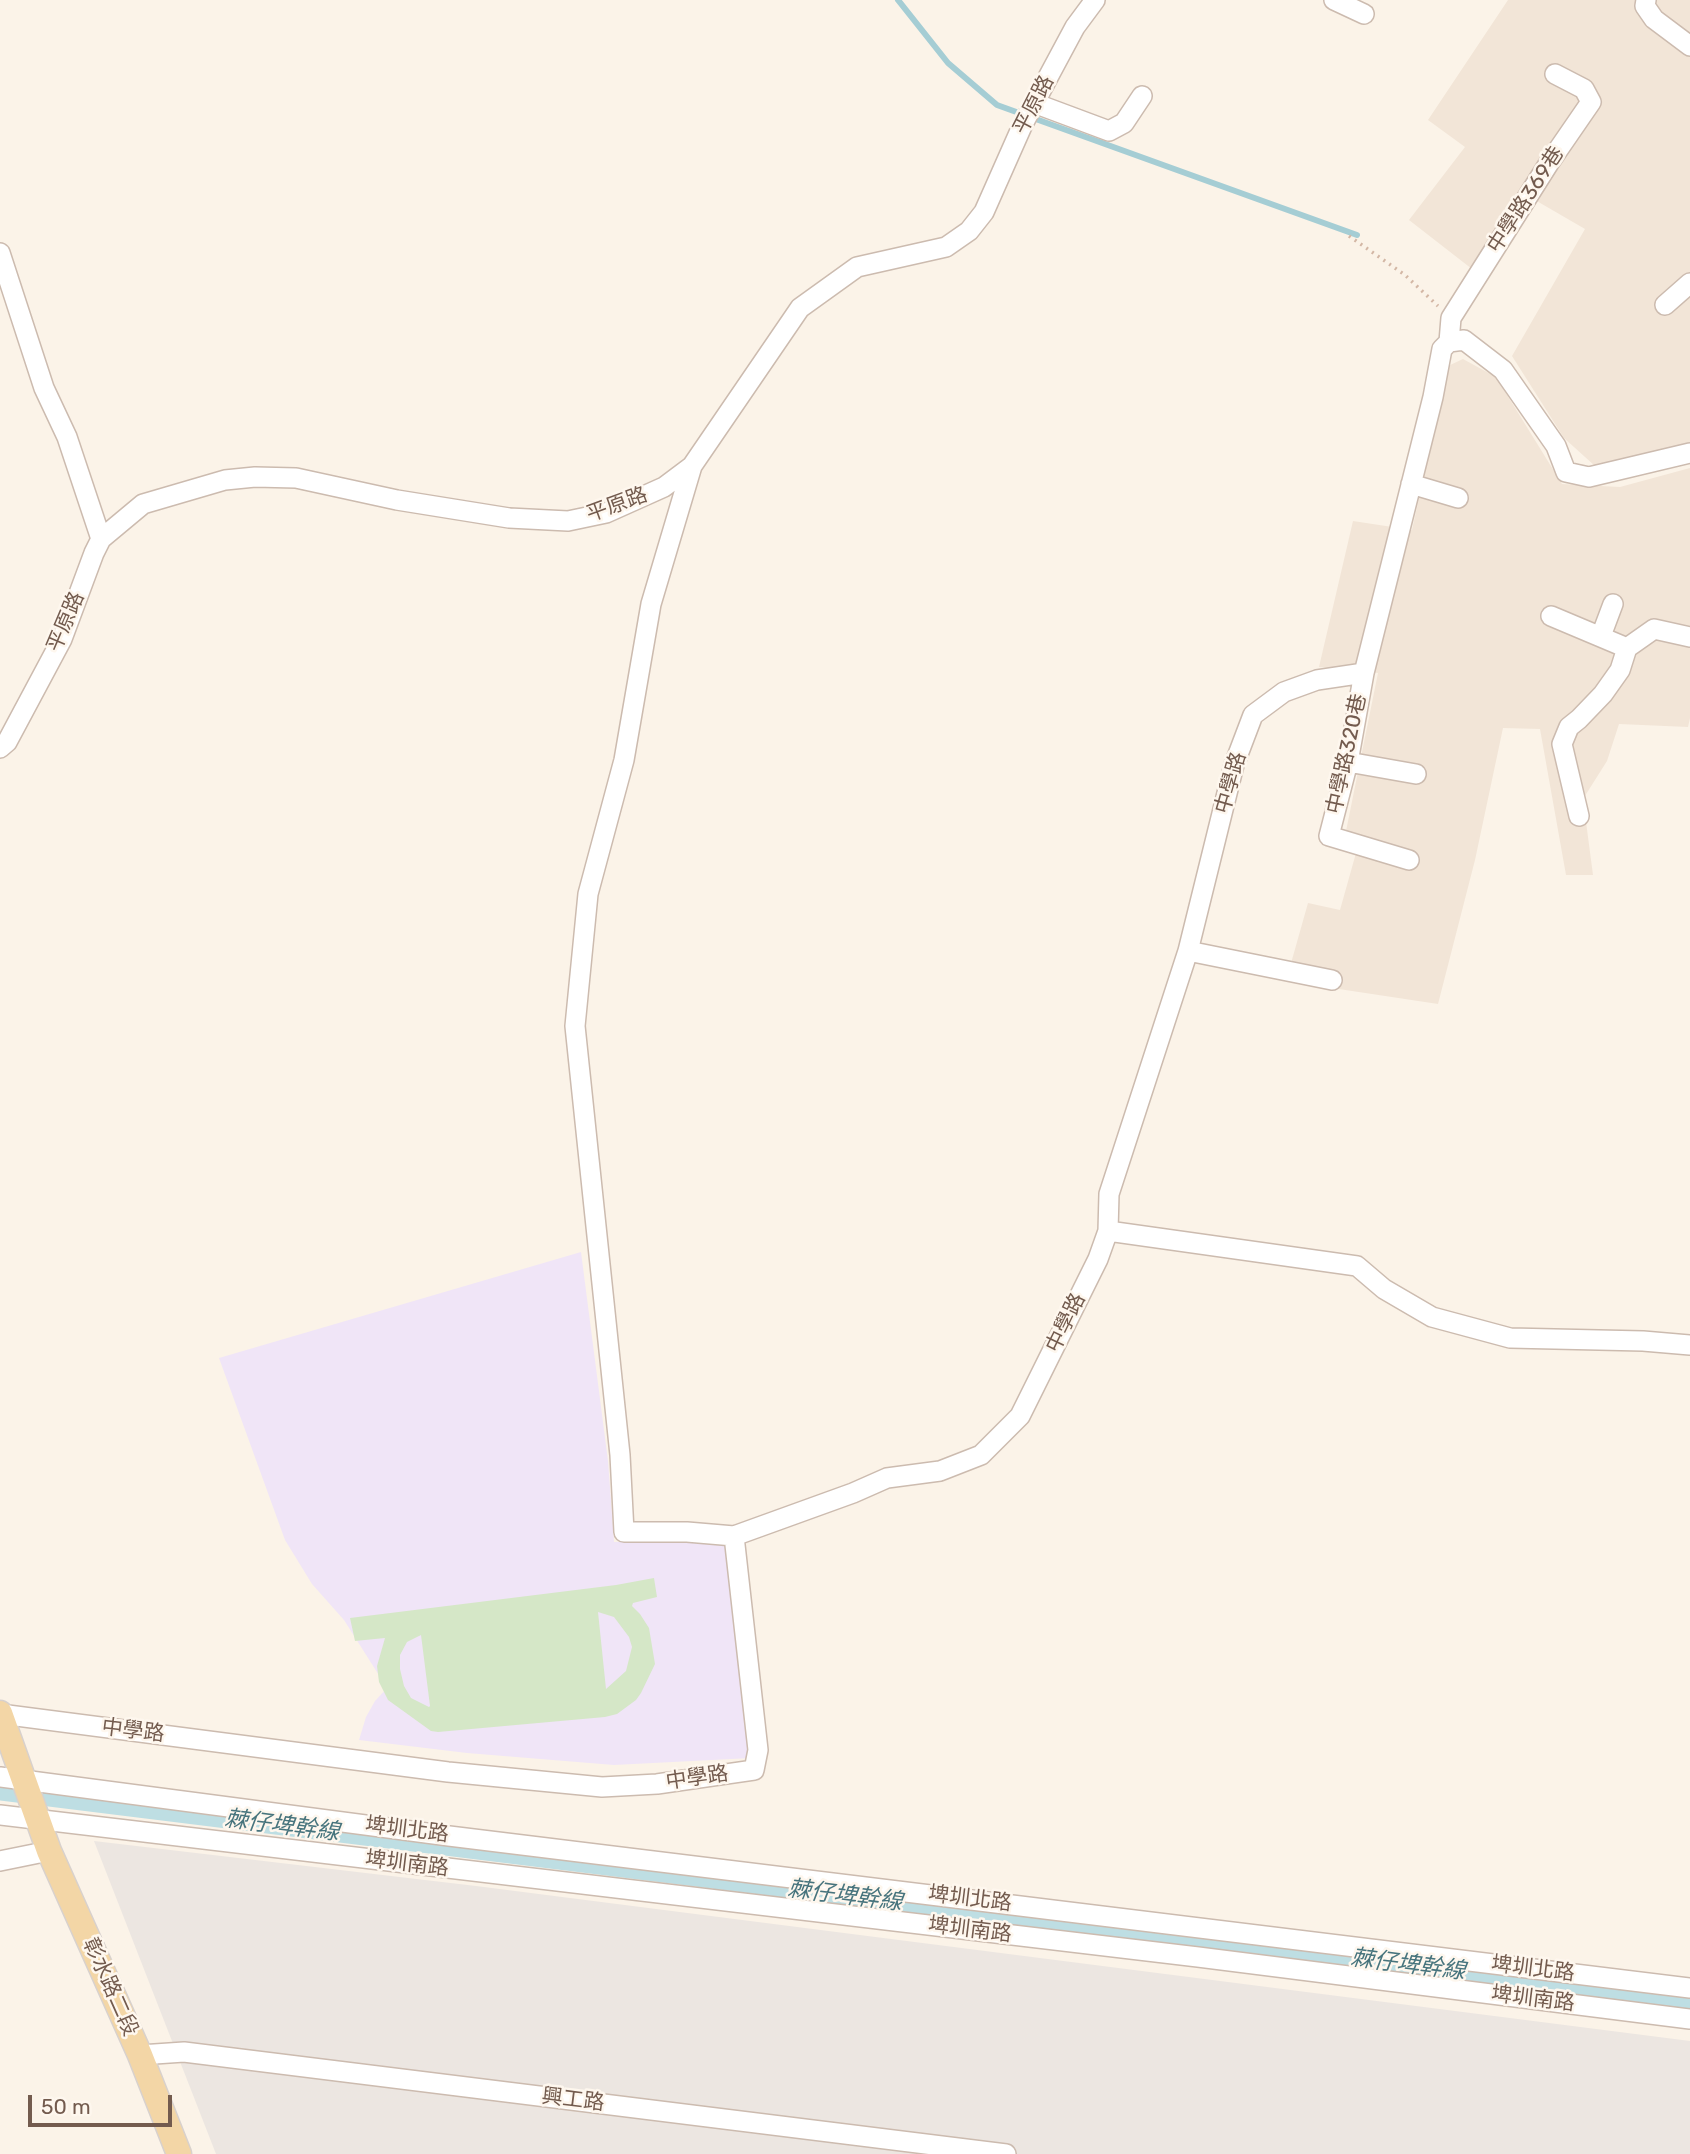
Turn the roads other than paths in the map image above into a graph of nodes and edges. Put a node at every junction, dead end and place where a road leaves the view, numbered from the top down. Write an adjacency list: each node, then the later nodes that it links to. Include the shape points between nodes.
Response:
1 (1095, 0): 8 (street, 平原路)
2 (1334, 0): 4 (street)
3 (1646, 0): 5 (street, via 1654,19)
4 (1364, 14)
5 (1690, 46)
6 (1555, 74): 12 (street, 中學路369巷, via 1584,89 1591,103 1451,318)
7 (1143, 96): 8 (street, via 1124,123 1109,131)
8 (1034, 103): 14 (street, 平原路, via 984,212 969,231 946,247 857,267 800,308)
9 (0, 253): 17 (street)
10 (1690, 283): 11 (street)
11 (1665, 305)
12 (1449, 342): 13 (street, via 1464,340 1503,370 1556,446 1566,472 1589,477); 15 (street, via 1442,349)
13 (1690, 453)
14 (692, 466): 17 (street, 平原路, via 664,487 606,513 568,521 509,518 296,478 225,480 143,504); 33 (street, via 651,604 624,760 588,894 575,1026 624,1532)
15 (1411, 484): 16 (street); 23 (street)
16 (1458, 498)
17 (101, 539): 24 (street, 平原路, via 62,639)
18 (1613, 604): 20 (street)
19 (1550, 616): 20 (street)
20 (1601, 636): 22 (street)
21 (1690, 637): 22 (street, via 1654,629)
22 (1627, 649): 27 (street, via 1620,670 1569,727 1562,744)
23 (1364, 673): 25 (street, 中學路320巷); 29 (street, 中學路, via 1317,680 1284,692 1253,715 1234,765)
24 (0, 747)
25 (1348, 762): 26 (street); 28 (street, 中學路320巷, via 1329,836)
26 (1416, 774)
27 (1579, 816)
28 (1409, 860)
29 (1188, 951): 30 (street); 31 (street, 中學路, via 1109,1194)
30 (1332, 980)
31 (1108, 1231): 32 (street, via 1357,1266 1384,1289 1432,1317 1510,1338); 33 (street, 中學路, via 1020,1416 981,1455 940,1471 887,1478)
32 (1690, 1345)
33 (734, 1536): 34 (street, 中學路, via 758,1750 754,1770 601,1787 448,1772)
34 (0, 1714): 35 (main road, 彰水路二段)
35 (12, 1778): 37 (main road, 彰水路二段); 40 (street, 埤圳北路, via 462,1838)
36 (0, 1815): 37 (street, 埤圳南路)
37 (37, 1820): 38 (main road, 彰水路二段); 41 (street, 埤圳南路)
38 (49, 1851): 39 (street); 42 (main road, 彰水路二段)
39 (0, 1861)
40 (1690, 1988)
41 (1690, 2019)
42 (140, 2055): 43 (main road, 彰水路二段); 44 (street, 興工路, via 184,2052)
43 (179, 2154)
44 (1006, 2154)

